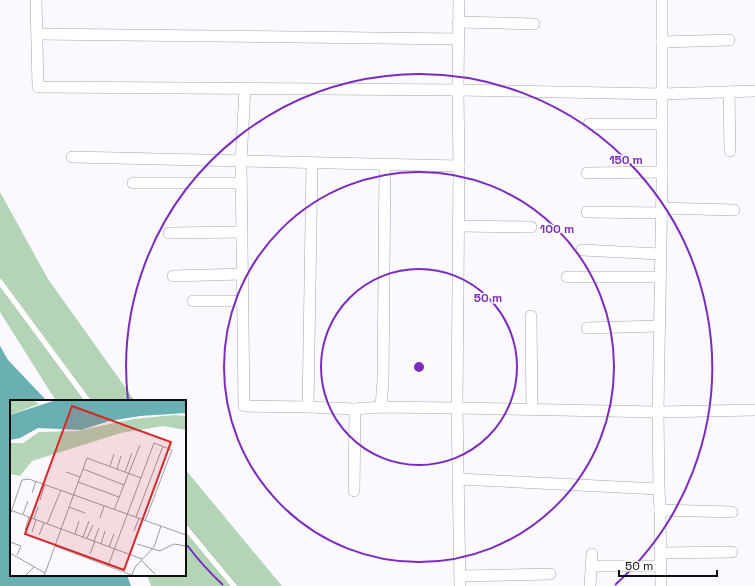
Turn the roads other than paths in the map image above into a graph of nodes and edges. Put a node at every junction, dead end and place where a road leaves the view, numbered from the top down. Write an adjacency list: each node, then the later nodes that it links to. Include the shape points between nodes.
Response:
1 (36, 0): 6 (street)
2 (459, 0): 4 (street)
3 (662, 0): 9 (street)
4 (458, 22): 5 (street); 7 (street)
5 (534, 24)
6 (37, 34): 7 (street); 10 (street, via 38,87)
7 (458, 39): 11 (street)
8 (729, 40): 9 (street)
9 (662, 42): 14 (street)
10 (244, 89): 11 (street); 19 (street)
11 (458, 90): 14 (street); 22 (street)
12 (729, 92): 13 (street); 14 (street); 17 (street)
13 (755, 92)
14 (662, 94): 16 (street)
15 (589, 124): 16 (street)
16 (662, 124): 23 (street)
17 (730, 151)
18 (72, 157): 19 (street)
19 (241, 161): 20 (street); 26 (street)
20 (312, 162): 21 (street); 47 (street)
21 (385, 164): 22 (street); 48 (street)
22 (459, 166): 30 (street)
23 (662, 172): 24 (street); 28 (street)
24 (587, 173)
25 (133, 183): 26 (street)
26 (241, 183): 32 (street)
27 (734, 210): 28 (street)
28 (661, 211): 29 (street); 35 (street)
29 (587, 212)
30 (459, 226): 31 (street); 49 (street)
31 (531, 227)
32 (242, 232): 33 (street); 36 (street)
33 (169, 233)
34 (582, 250): 35 (street)
35 (660, 254): 39 (street)
36 (242, 274): 37 (street); 42 (street)
37 (173, 276)
38 (567, 277): 39 (street)
39 (660, 278): 44 (street)
40 (0, 282): 46 (lane)
41 (193, 301): 42 (street)
42 (242, 301): 47 (street, via 244,406)
43 (531, 316): 51 (street)
44 (659, 326): 45 (street); 53 (street)
45 (587, 328)
46 (87, 400)
47 (308, 407): 50 (street)
48 (381, 407): 49 (street); 50 (street)
49 (457, 408): 51 (street); 54 (street)
50 (355, 409): 56 (street)
51 (532, 409): 53 (street)
52 (755, 410): 53 (street)
53 (658, 412): 55 (street)
54 (458, 479): 55 (street); 66 (street)
55 (659, 489): 57 (street)
56 (354, 491)
57 (660, 510): 58 (street); 61 (street)
58 (732, 512)
59 (186, 528): 67 (lane)
60 (732, 552): 61 (street)
61 (661, 553): 64 (street)
62 (592, 554): 63 (street)
63 (591, 566): 64 (street); 68 (street)
64 (661, 566): 69 (street)
65 (550, 574): 66 (street)
66 (460, 581)
67 (234, 586)
68 (590, 586)
69 (661, 586)

